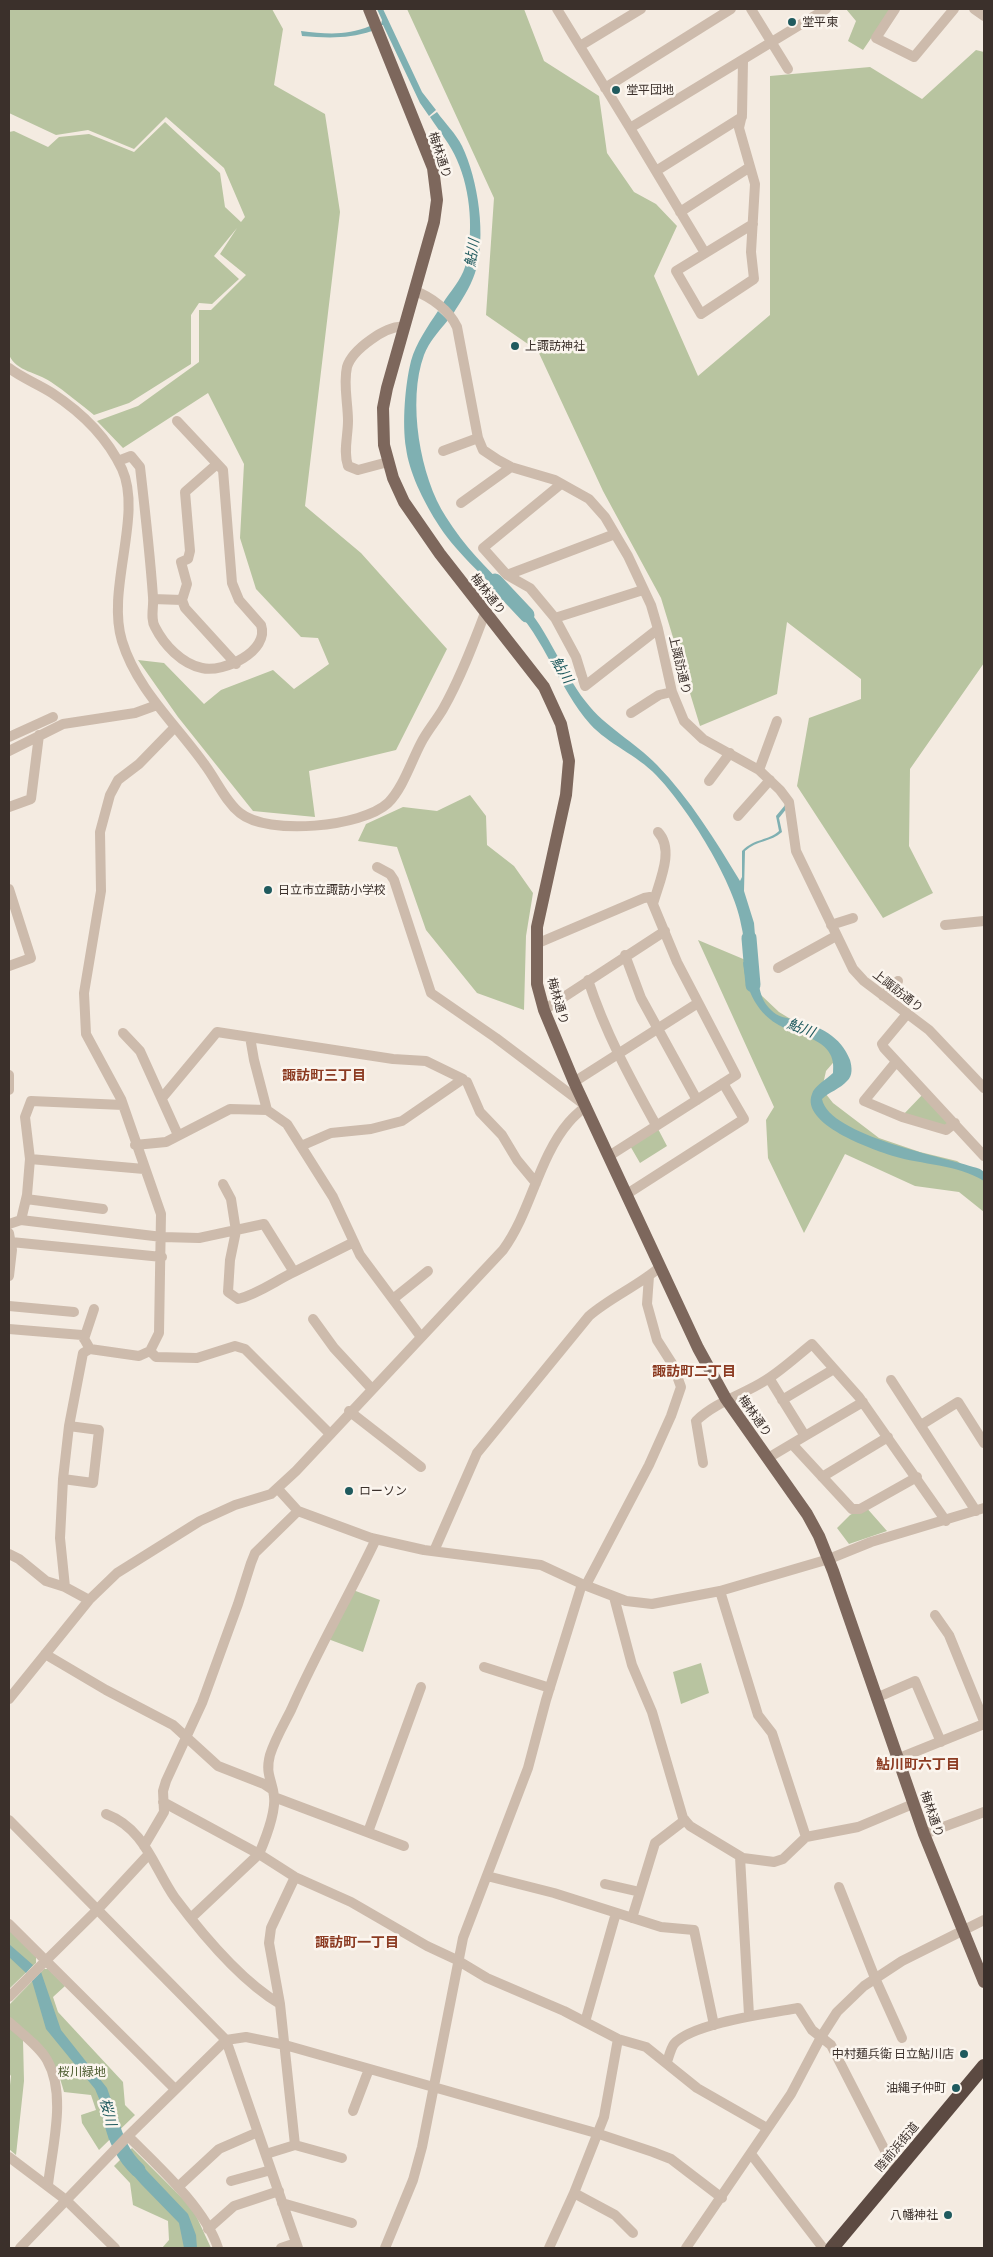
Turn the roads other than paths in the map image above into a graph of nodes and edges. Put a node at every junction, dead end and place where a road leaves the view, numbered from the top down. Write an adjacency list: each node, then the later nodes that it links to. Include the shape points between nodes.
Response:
1 (369, 9): 23 (main road, 梅林通り, via 427,153 436,186 434,222)
2 (557, 9): 12 (street)
3 (641, 9): 12 (street)
4 (731, 9): 15 (street)
5 (750, 9): 11 (street)
6 (826, 9): 11 (street)
7 (895, 9): 8 (street, via 876,38 914,57)
8 (954, 9)
9 (974, 9): 10 (street)
10 (984, 16)
11 (772, 43): 13 (street); 14 (street)
12 (580, 46): 15 (street)
13 (743, 61): 16 (street); 17 (street)
14 (788, 69)
15 (605, 88): 17 (street)
16 (742, 117): 18 (street, via 739,128); 19 (street)
17 (630, 128): 19 (street)
18 (750, 167): 20 (street); 21 (street, via 755,184)
19 (656, 171): 20 (street)
20 (680, 212): 22 (street)
21 (753, 224): 22 (street); 22 (street, via 754,279 701,314 676,271)
22 (705, 253)
23 (415, 291): 24 (main road, 梅林通り); 27 (street, via 438,304 452,319 460,336)
24 (404, 328): 30 (main road, 梅林通り, via 383,408); 30 (street, via 388,329 374,337 351,359 346,380 348,466 358,470)
25 (9, 368): 29 (street, via 66,404 106,440)
26 (177, 421): 31 (street)
27 (478, 438): 28 (street); 32 (street, 上諏訪通り, via 483,450)
28 (443, 451)
29 (118, 461): 38 (street, via 131,456 140,467); 45 (street, via 128,490 118,601 121,638 136,675)
30 (388, 462): 40 (main road, 梅林通り, via 404,502)
31 (217, 464): 39 (street, via 186,492 190,551 188,559 181,562 187,584); 43 (street, via 223,470 232,583 239,600 263,630 258,645)
32 (512, 467): 33 (street, 上諏訪通り); 34 (street)
33 (561, 484): 35 (street, 上諏訪通り, via 589,499); 36 (street, via 483,548)
34 (461, 503)
35 (616, 534): 36 (street); 37 (street, 上諏訪通り)
36 (508, 575): 41 (street, via 530,588)
37 (643, 590): 41 (street); 42 (street, 上諏訪通り)
38 (153, 599): 39 (street); 43 (street, via 153,624 163,641 187,663 220,669)
39 (182, 600): 43 (street, via 185,608)
40 (485, 613): 49 (street, via 451,694 421,742 395,794 388,803 362,817 293,828 256,822 232,805); 69 (main road, 梅林通り, via 544,687 561,724 569,761 566,795 541,906)
41 (556, 618): 42 (street, via 576,657 584,686)
42 (658, 629): 44 (street, 上諏訪通り)
43 (236, 664)
44 (672, 692): 46 (street, via 659,695); 53 (street, 上諏訪通り, via 684,721 692,730)
45 (158, 705): 49 (street); 50 (street, via 135,713 63,724)
46 (631, 713)
47 (53, 717): 51 (street)
48 (777, 721): 54 (street)
49 (175, 728): 92 (street, via 118,780 110,795 100,832 100,890 84,993 86,1034)
50 (39, 735): 52 (street); 57 (street, via 31,799)
51 (9, 736)
52 (9, 751)
53 (730, 753): 54 (street, 上諏訪通り); 56 (street)
54 (759, 770): 55 (street, 上諏訪通り)
55 (770, 780): 58 (street); 65 (street, 上諏訪通り, via 789,802 796,851)
56 (709, 781)
57 (9, 806)
58 (738, 816)
59 (658, 832): 62 (street, via 666,844 666,854)
60 (377, 867): 93 (street, via 394,880 431,993)
61 (9, 889): 71 (street, via 31,958)
62 (653, 904): 67 (street); 69 (street, via 650,897 644,898)
63 (853, 918): 65 (street)
64 (984, 921): 66 (street)
65 (831, 925): 68 (street, 上諏訪通り)
66 (945, 925)
67 (665, 931): 70 (street); 76 (street)
68 (836, 936): 72 (street); 75 (street, 上諏訪通り, via 853,969)
69 (536, 944): 77 (main road, 梅林通り, via 537,984)
70 (625, 955): 73 (street); 79 (street)
71 (9, 966)
72 (778, 968)
73 (588, 980): 77 (street); 82 (street, via 600,1017)
74 (898, 981): 75 (street)
75 (883, 996): 78 (street, 上諏訪通り)
76 (698, 1003): 79 (street); 87 (street, via 736,1075)
77 (544, 1010): 86 (main road, 梅林通り)
78 (907, 1014): 83 (street, via 882,1044); 88 (street, 上諏訪通り, via 928,1030)
79 (658, 1028): 82 (street); 91 (street)
80 (123, 1033): 90 (street, via 140,1051)
81 (250, 1037): 90 (street, via 217,1032); 94 (street); 99 (street, via 426,1061 463,1079 402,1121 371,1129 331,1133)
82 (618, 1055): 86 (street); 96 (street)
83 (896, 1062): 95 (street); 95 (street, via 864,1101 946,1130)
84 (9, 1075): 89 (street)
85 (467, 1082): 104 (street, via 480,1112 502,1135)
86 (574, 1082): 93 (main road, 梅林通り)
87 (723, 1083): 91 (street); 106 (street, via 744,1119)
88 (984, 1088)
89 (9, 1090)
90 (162, 1098): 97 (street)
91 (697, 1100): 96 (street)
92 (123, 1105): 98 (street); 102 (street, via 30,1101 25,1117)
93 (586, 1106): 100 (main road, 梅林通り); 104 (street, via 557,1139)
94 (267, 1110): 97 (street, via 230,1109); 99 (street, via 287,1124)
95 (955, 1123): 101 (street)
96 (656, 1125): 100 (street)
97 (178, 1135): 98 (street, via 166,1142)
98 (135, 1145): 103 (street)
99 (301, 1146): 114 (street, via 334,1198)
100 (609, 1156): 106 (main road, 梅林通り)
101 (984, 1156)
102 (30, 1159): 103 (street); 107 (street)
103 (144, 1169): 113 (street, via 161,1214)
104 (536, 1183): 127 (street, via 521,1219 502,1250)
105 (223, 1184): 111 (street, via 231,1199)
106 (627, 1194): 116 (main road, 梅林通り)
107 (26, 1199): 108 (street); 109 (street)
108 (103, 1209)
109 (21, 1220): 110 (street); 113 (street)
110 (9, 1224)
111 (236, 1231): 113 (street, via 199,1238); 118 (street, via 264,1224); 118 (street, via 228,1292 238,1299 254,1295)
112 (10, 1237): 115 (street); 119 (street, via 12,1260)
113 (162, 1237): 115 (street)
114 (354, 1242): 118 (street); 121 (street)
115 (162, 1257): 130 (street, via 160,1333)
116 (660, 1267): 120 (street); 135 (main road, 梅林通り)
117 (428, 1271): 121 (street)
118 (294, 1272)
119 (9, 1276)
120 (649, 1276): 157 (street, via 590,1316 477,1453); 160 (street, via 647,1304 658,1340 681,1387 649,1465)
121 (393, 1299): 127 (street)
122 (9, 1306): 124 (street)
123 (94, 1309): 128 (street)
124 (74, 1312)
125 (313, 1319): 134 (street, via 334,1348)
126 (9, 1329): 128 (street, via 82,1335)
127 (421, 1337): 134 (street)
128 (84, 1339): 129 (street)
129 (90, 1349): 130 (street, via 139,1356); 140 (street, via 83,1353)
130 (150, 1352): 141 (street, via 156,1357 197,1358 235,1346 245,1349)
131 (834, 1369): 132 (street, via 812,1344); 136 (street); 137 (street)
132 (769, 1378): 135 (street); 136 (street)
133 (891, 1380): 139 (street)
134 (371, 1388): 138 (street)
135 (726, 1399): 146 (main road, 梅林通り); 147 (street, via 696,1421)
136 (782, 1400): 142 (street)
137 (863, 1402): 142 (street); 143 (street)
138 (349, 1411): 141 (street); 148 (street)
139 (921, 1425): 144 (street, via 958,1402); 153 (street)
140 (69, 1426): 151 (street); 151 (street, via 99,1430 93,1483)
141 (328, 1433): 152 (street)
142 (805, 1436): 145 (street)
143 (888, 1437): 149 (street); 150 (street)
144 (984, 1443)
145 (792, 1444): 146 (street); 149 (street)
146 (768, 1458): 159 (main road, 梅林通り, via 810,1519)
147 (703, 1464)
148 (421, 1467)
149 (822, 1476): 150 (street, via 852,1509 860,1509)
150 (917, 1477): 155 (street)
151 (63, 1479): 161 (street, via 60,1538)
152 (278, 1488): 154 (street); 164 (street, via 271,1494 235,1505 200,1521 117,1573)
153 (980, 1510): 155 (street)
154 (298, 1511): 156 (street); 174 (street, via 256,1553 251,1563)
155 (946, 1521): 159 (street, via 871,1542)
156 (376, 1539): 157 (street); 177 (street, via 275,1743 268,1767)
157 (434, 1551): 160 (street, via 542,1565)
158 (9, 1554): 161 (street, via 19,1558 46,1582)
159 (829, 1559): 162 (street); 171 (main road, 梅林通り)
160 (584, 1585): 163 (street); 169 (street)
161 (65, 1587): 164 (street)
162 (720, 1591): 163 (street, via 652,1604); 186 (street, via 758,1715 772,1734)
163 (614, 1596): 183 (street, via 632,1665 652,1712)
164 (89, 1600): 166 (street)
165 (934, 1615): 170 (street, via 949,1635)
166 (45, 1654): 172 (street); 174 (street, via 153,1713)
167 (484, 1667): 169 (street)
168 (421, 1687): 184 (street)
169 (550, 1688): 191 (street, via 528,1768)
170 (980, 1697): 173 (street)
171 (876, 1698): 175 (street, via 915,1681); 176 (main road, 梅林通り)
172 (9, 1699)
173 (984, 1722): 175 (street)
174 (188, 1738): 177 (street, via 218,1766 264,1784); 178 (street, via 166,1781)
175 (941, 1742): 176 (street)
176 (898, 1760): 179 (main road, 梅林通り)
177 (274, 1794): 184 (street); 189 (street, via 264,1842)
178 (163, 1802): 188 (street, via 164,1812); 189 (street)
179 (914, 1804): 185 (main road, 梅林通り); 186 (street, via 858,1827)
180 (984, 1812): 185 (street)
181 (106, 1814): 188 (street, via 132,1829)
182 (9, 1820): 196 (street)
183 (685, 1820): 190 (street); 195 (street, via 655,1843)
184 (368, 1832): 187 (street)
185 (924, 1834): 202 (main road, 梅林通り)
186 (806, 1837): 190 (street, via 783,1859 774,1862)
187 (404, 1846)
188 (147, 1850): 196 (street); 198 (street, via 175,1897)
189 (258, 1854): 192 (street); 198 (street)
190 (740, 1856): 209 (street)
191 (487, 1876): 197 (street); 203 (street, via 471,1913)
192 (295, 1877): 203 (street, via 331,1892); 208 (street, via 270,1936)
193 (605, 1884): 195 (street)
194 (839, 1887): 205 (street)
195 (640, 1892): 199 (street)
196 (98, 1909): 204 (street); 216 (street)
197 (616, 1913): 199 (street); 211 (street)
198 (192, 1917): 208 (street, via 249,1982)
199 (632, 1918): 212 (street, via 661,1927 694,1930)
200 (984, 1920): 202 (street)
201 (9, 1924): 204 (street)
202 (963, 1931): 205 (street); 206 (main road, 梅林通り)
203 (457, 1960): 211 (street, via 487,1978); 221 (street)
204 (42, 1965): 207 (street); 222 (street)
205 (875, 1978): 213 (street, via 837,2012); 214 (street)
206 (984, 1982)
207 (9, 1998)
208 (280, 2004): 217 (street)
209 (749, 2015): 212 (street); 213 (street, via 798,2008 812,2030)
210 (9, 2022): 236 (street, via 46,2058 56,2079 58,2101)
211 (585, 2022): 215 (street)
212 (714, 2025): 218 (street, via 674,2044)
213 (821, 2037): 224 (street); 234 (street, via 831,2045)
214 (902, 2038)
215 (618, 2039): 218 (street, via 646,2047); 226 (street, via 604,2117)
216 (226, 2040): 217 (street, via 246,2037); 222 (street); 225 (street)
217 (285, 2045): 220 (street); 228 (street)
218 (667, 2062): 224 (street, via 697,2088)
219 (984, 2066): 234 (highway, 陸前浜街道)
220 (369, 2069): 221 (street); 223 (street)
221 (435, 2088): 226 (street); 251 (street, via 413,2180)
222 (175, 2089): 227 (street)
223 (353, 2111)
224 (767, 2128): 230 (street)
225 (258, 2132): 229 (street); 237 (street, via 219,2149)
226 (596, 2133): 239 (street); 240 (street, via 671,2159)
227 (127, 2137): 237 (street); 241 (street)
228 (296, 2145): 229 (street); 232 (street)
229 (266, 2154): 233 (street)
230 (752, 2154): 240 (street); 254 (street)
231 (9, 2156): 236 (street)
232 (342, 2158)
233 (271, 2170): 235 (street); 238 (street)
234 (896, 2172): 255 (highway, 陸前浜街道)
235 (231, 2181)
236 (48, 2185): 241 (street)
237 (178, 2187): 244 (street)
238 (278, 2191): 242 (street); 244 (street, via 234,2206)
239 (574, 2193): 245 (street, via 615,2215); 252 (street)
240 (722, 2198): 253 (street)
241 (66, 2200): 247 (street); 248 (street)
242 (282, 2203): 243 (street); 246 (street)
243 (352, 2223)
244 (208, 2229): 249 (street)
245 (632, 2233)
246 (297, 2245): 250 (street)
247 (112, 2247)
248 (20, 2248)
249 (218, 2248)
250 (281, 2248)
251 (386, 2248)
252 (549, 2248)
253 (686, 2248)
254 (823, 2248)
255 (832, 2248)

